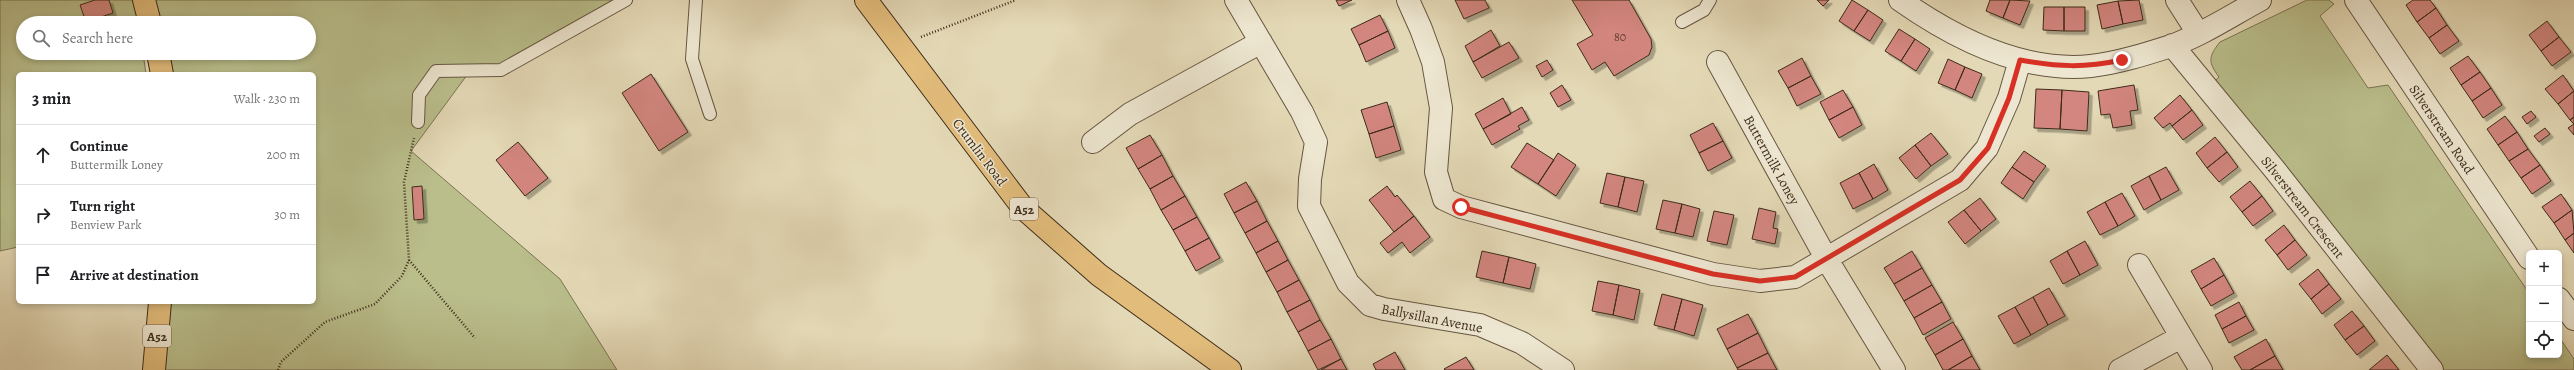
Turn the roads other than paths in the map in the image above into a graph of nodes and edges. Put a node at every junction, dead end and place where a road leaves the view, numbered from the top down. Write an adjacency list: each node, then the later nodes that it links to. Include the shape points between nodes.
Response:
1 (144, 0): 12 (main road)
2 (626, 0): 22 (lane, via 502,70 436,71 419,95)
3 (696, 0): 21 (lane, via 692,59)
4 (866, 0): 32 (main road, Crumlin Road / A52, via 1023,208 1099,274)
5 (1236, 0): 15 (street, Ballysillan Avenue)
6 (1408, 0): 25 (street, via 1433,62 1440,101 1436,172 1444,199 1461,207 1736,278 1760,281 1795,277)
7 (1710, 0): 13 (lane, via 1704,10)
8 (1900, 0): 18 (street, via 1968,40)
9 (2177, 0): 14 (street)
10 (2260, 0): 14 (street)
11 (2356, 0): 24 (street, Silverstream Road)
12 (148, 16)
13 (1682, 22)
14 (2198, 33): 16 (street)
15 (1261, 42): 23 (street, via 1130,114); 33 (street, Ballysillan Avenue, via 1302,112 1316,142 1310,178 1310,206 1348,283 1370,305 1384,310 1480,325 1522,343)
16 (2172, 46): 18 (street, via 2091,66 2054,66); 37 (street, Silverstream Crescent, via 2275,170)
17 (159, 60): 20 (main road)
18 (2020, 60): 25 (street, via 2009,98 1988,148 1960,180 1894,221)
19 (1718, 62): 25 (street, Buttermilk Loney)
20 (162, 72)
21 (710, 114)
22 (418, 122)
23 (1093, 142)
24 (2526, 254)
25 (1826, 258): 34 (street, Buttermilk Loney)
26 (2139, 265): 30 (street)
27 (2562, 303): 29 (street)
28 (160, 304): 31 (main road, A52)
29 (2574, 319)
30 (2181, 337): 35 (street); 36 (street)
31 (154, 370)
32 (1230, 370)
33 (1564, 370)
34 (1894, 370)
35 (2120, 370)
36 (2201, 370)
37 (2432, 370)

